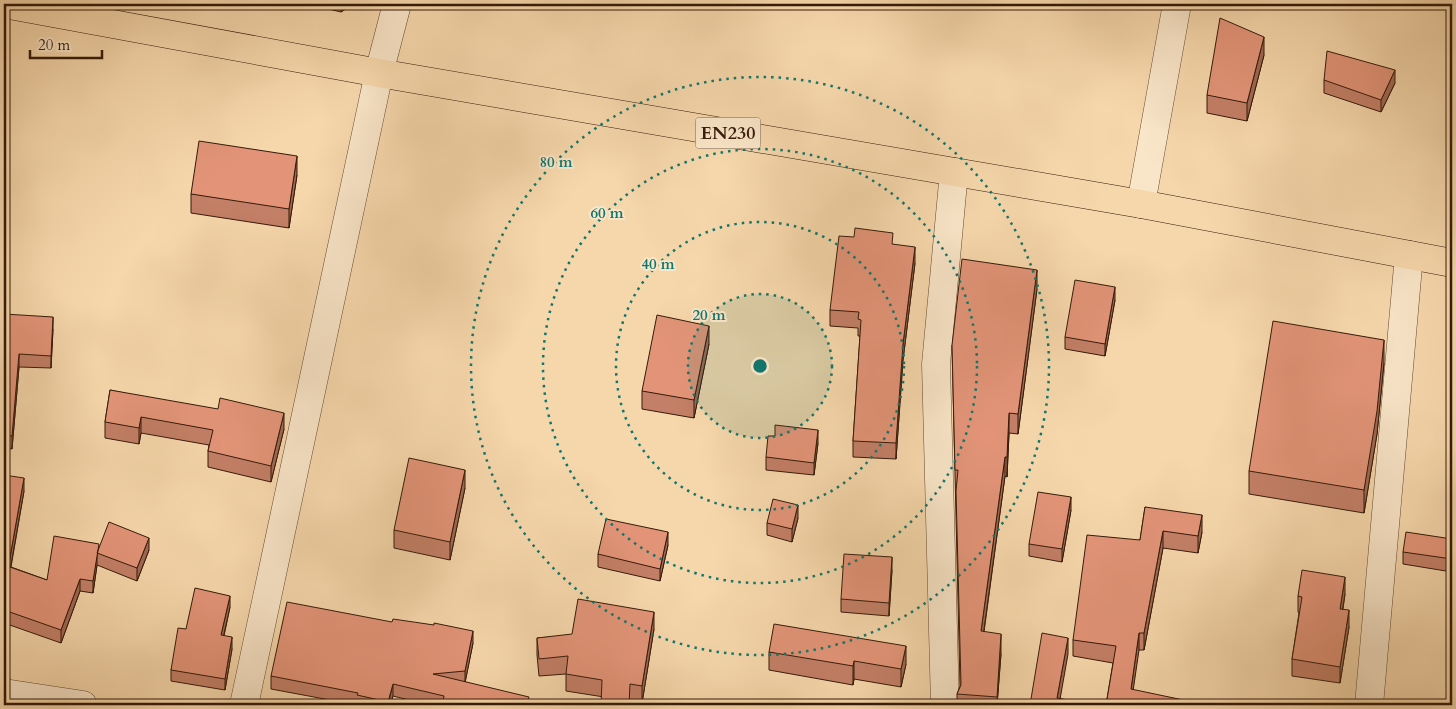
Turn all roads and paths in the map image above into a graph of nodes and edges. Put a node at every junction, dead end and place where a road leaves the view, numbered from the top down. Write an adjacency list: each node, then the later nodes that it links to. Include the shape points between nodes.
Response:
1 (4, 4): 4 (main road, EN230)
2 (396, 4): 4 (street)
3 (1177, 4): 6 (street)
4 (379, 73): 5 (main road, EN230); 11 (street)
5 (954, 172): 6 (main road, EN230); 12 (street, via 936,364)
6 (1141, 204): 7 (main road, EN230)
7 (1409, 255): 8 (main road, EN230); 13 (street)
8 (1452, 263)
9 (4, 693): 10 (street)
10 (83, 705)
11 (244, 705)
12 (945, 705)
13 (1369, 705)

